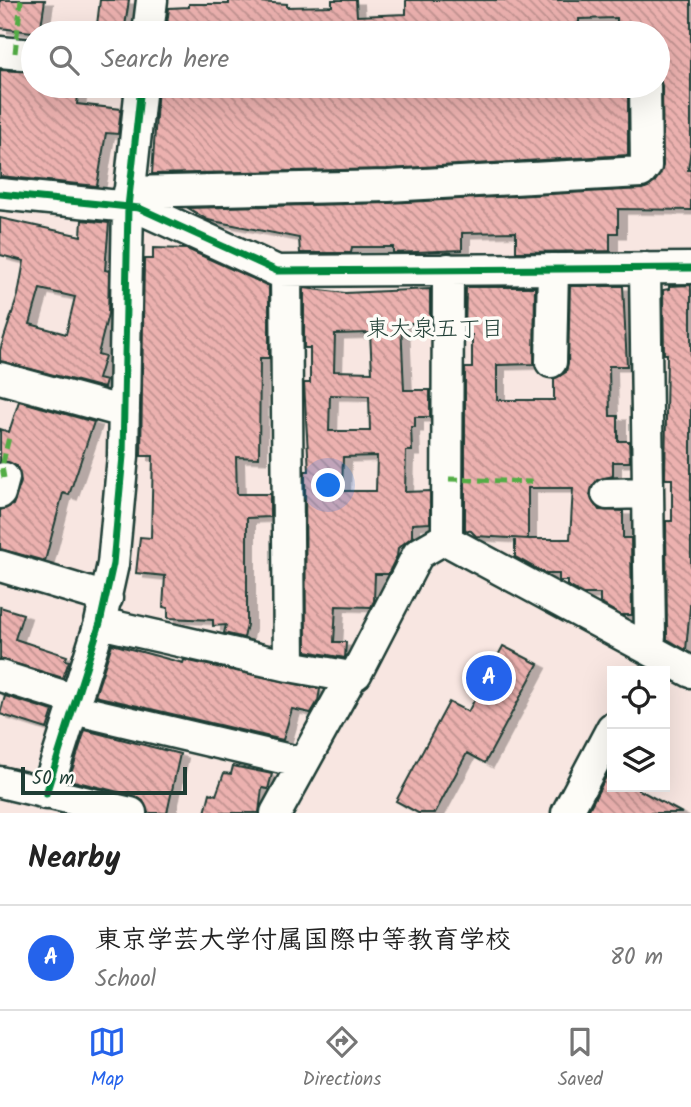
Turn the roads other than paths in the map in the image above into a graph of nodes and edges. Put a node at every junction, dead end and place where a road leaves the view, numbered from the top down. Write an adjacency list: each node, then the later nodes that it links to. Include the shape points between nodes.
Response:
1 (152, 0): 2 (street)
2 (149, 21)
3 (0, 52): 4 (street)
4 (21, 54)
5 (140, 98): 8 (street)
6 (645, 98): 8 (street, via 646,166 641,172)
7 (0, 194): 8 (street)
8 (128, 200): 13 (street, via 277,271); 16 (street)
9 (645, 268): 10 (street); 11 (street); 18 (street)
10 (691, 268)
11 (553, 269): 12 (street); 14 (street)
12 (449, 270): 13 (street); 19 (street, via 449,520)
13 (286, 271): 23 (street)
14 (551, 362)
15 (0, 378): 16 (street)
16 (124, 412): 21 (street, via 113,564)
17 (607, 494): 18 (street)
18 (648, 494): 22 (street)
19 (444, 539): 22 (street); 26 (street, via 418,554)
20 (0, 566): 21 (street)
21 (103, 611): 23 (street); 27 (street)
22 (647, 657): 24 (street)
23 (289, 666): 26 (street)
24 (691, 672)
25 (0, 676): 27 (street)
26 (351, 677): 29 (street)
27 (74, 705): 29 (street); 31 (street)
28 (611, 729): 34 (street)
29 (303, 763): 33 (street)
30 (0, 782): 31 (street)
31 (40, 800): 32 (street)
32 (131, 813)
33 (276, 813)
34 (567, 813)

